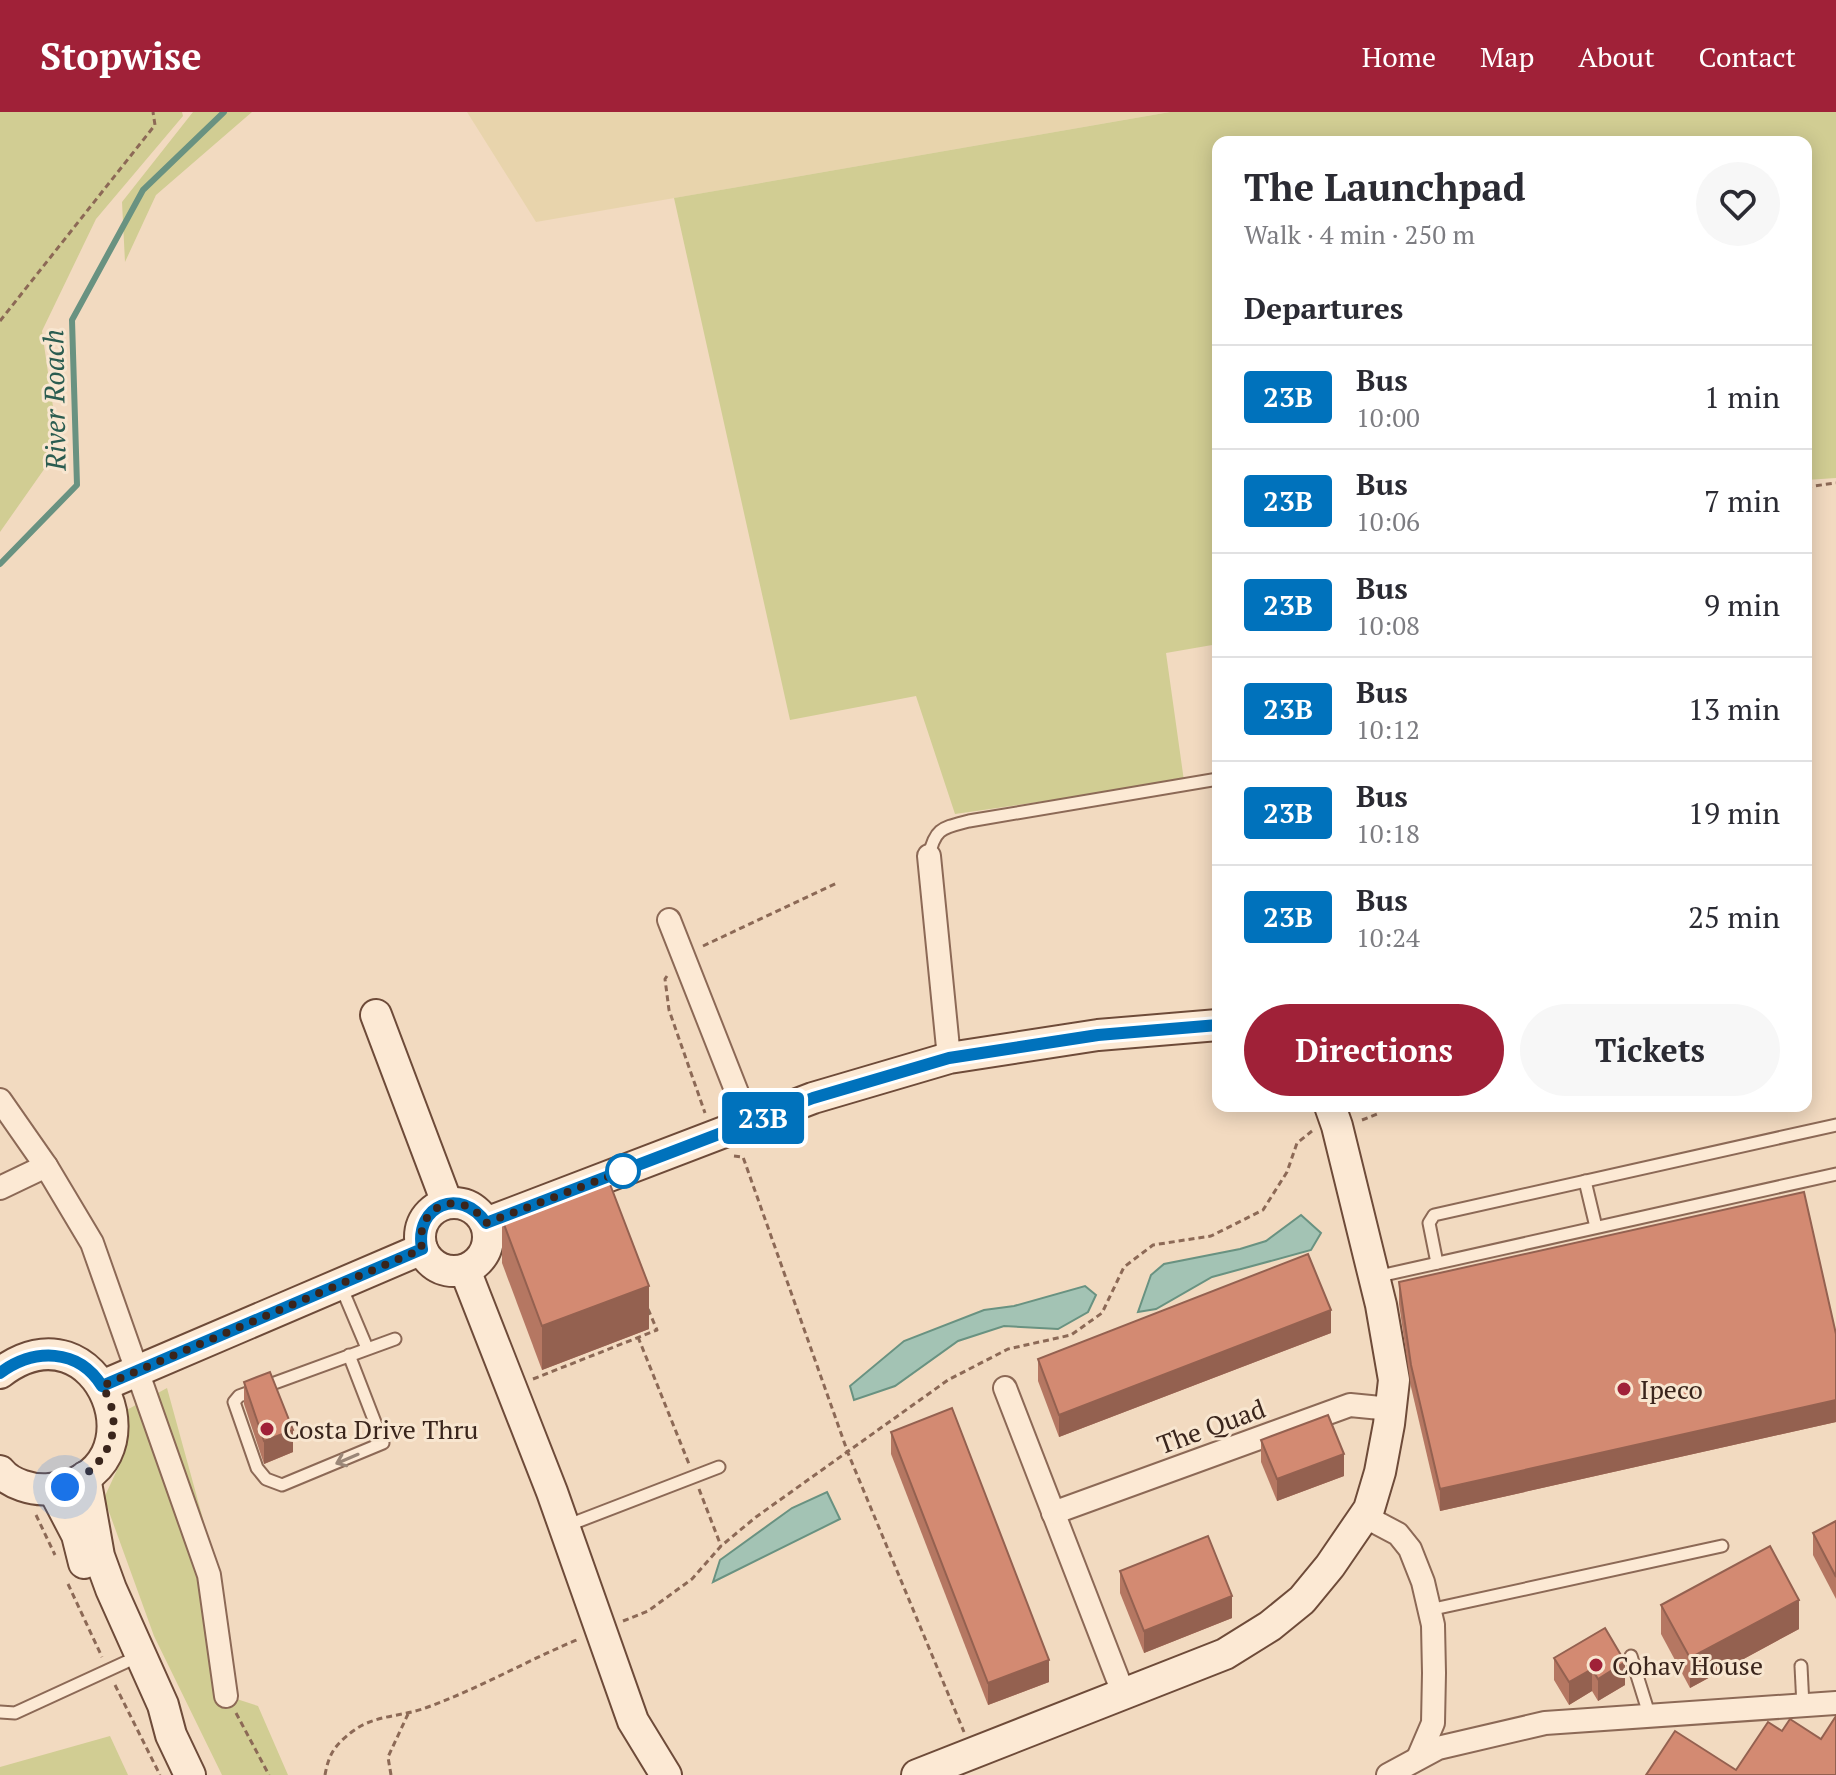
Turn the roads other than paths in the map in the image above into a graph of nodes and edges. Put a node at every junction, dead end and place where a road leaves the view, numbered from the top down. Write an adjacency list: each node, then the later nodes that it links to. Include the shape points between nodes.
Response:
1 (1212, 780): 2 (lane, via 942,827)
2 (929, 856): 6 (street)
3 (669, 920): 9 (street)
4 (376, 1015): 15 (street)
5 (1212, 1026): 6 (street, via 1098,1035)
6 (949, 1058): 9 (street)
7 (0, 1100): 11 (street)
8 (1334, 1116): 21 (street)
9 (749, 1123): 16 (street)
10 (1836, 1125): 13 (lane)
11 (46, 1166): 14 (street); 27 (street, via 92,1243)
12 (1836, 1174): 17 (lane)
13 (1585, 1181): 17 (lane); 19 (lane, via 1434,1215 1429,1223)
14 (0, 1188)
15 (447, 1203): 16 (street, via 470,1206); 18 (street, via 427,1215 421,1226)
16 (486, 1223): 20 (street, via 484,1255)
17 (1596, 1227): 19 (lane)
18 (422, 1249): 20 (street, via 445,1271); 22 (street)
19 (1437, 1263): 21 (lane)
20 (465, 1270): 37 (street)
21 (1374, 1277): 30 (street, via 1394,1380)
22 (340, 1284): 24 (lane); 27 (street)
23 (395, 1339): 24 (lane)
24 (367, 1348): 25 (lane)
25 (349, 1355): 25 (lane, one-way to 25, via 383,1443 282,1485 266,1479 257,1468 234,1402)
26 (5, 1362): 28 (street, via 58,1355 79,1363)
27 (138, 1371): 28 (street); 44 (street, via 209,1575)
28 (102, 1386): 33 (street, via 114,1419 111,1441)
29 (1005, 1388): 35 (street)
30 (1391, 1409): 35 (street, The Quad, via 1350,1405); 36 (street, via 1380,1472)
31 (719, 1467): 37 (lane)
32 (0, 1471): 34 (street, via 21,1485 43,1490)
33 (85, 1477): 34 (street); 49 (street, via 99,1556)
34 (44, 1501): 41 (street, via 77,1535)
35 (1053, 1513): 43 (street)
36 (1364, 1516): 39 (street, via 1398,1534 1410,1549); 43 (street, via 1302,1600 1270,1626 1225,1654)
37 (564, 1526): 52 (street, via 633,1721)
38 (1722, 1546): 39 (lane)
39 (1429, 1610): 50 (street, via 1433,1723)
40 (1631, 1656): 48 (lane)
41 (117, 1666): 47 (lane, via 15,1713); 49 (street)
42 (1801, 1666): 46 (lane)
43 (1124, 1695): 53 (street)
44 (226, 1696)
45 (1836, 1703): 46 (street)
46 (1803, 1706): 48 (street)
47 (0, 1712)
48 (1649, 1714): 50 (street, via 1545,1723 1438,1748)
49 (171, 1735): 51 (street)
50 (1418, 1758): 54 (street)
51 (190, 1775)
52 (666, 1775)
53 (917, 1775)
54 (1388, 1775)

